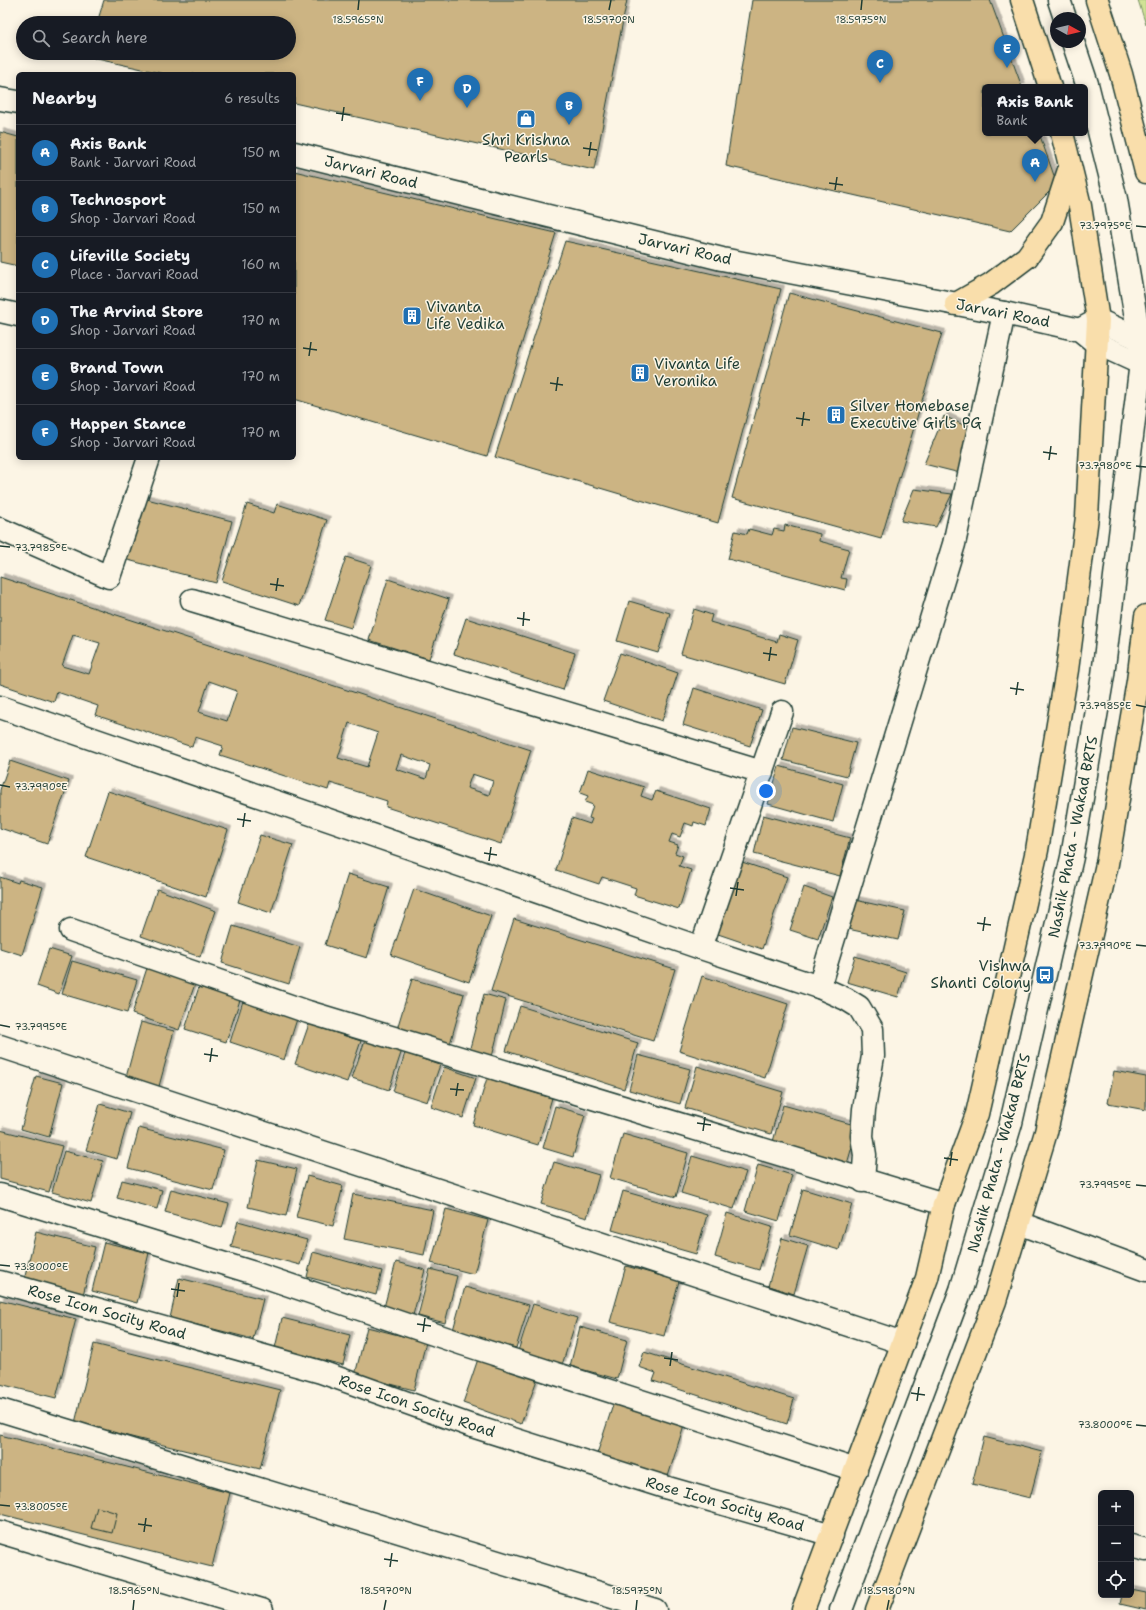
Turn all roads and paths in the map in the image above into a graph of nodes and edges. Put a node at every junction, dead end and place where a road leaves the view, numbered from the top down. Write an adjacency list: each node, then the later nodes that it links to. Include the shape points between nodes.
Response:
1 (1022, 0): 6 (main road)
2 (1059, 0): 4 (street)
3 (1097, 0): 14 (main road, via 1121,74)
4 (1063, 12)
5 (1075, 48): 7 (street, Nashik Phata - Wakad BRTS)
6 (1049, 84)
7 (1086, 84)
8 (1088, 92): 20 (street, Nashik Phata - Wakad BRTS, via 1116,199)
9 (0, 99): 10 (street)
10 (16, 102)
11 (1063, 136): 13 (main road)
12 (296, 153): 15 (street, Jarvari Road, via 722,259)
13 (1070, 167): 15 (main road, via 1052,222 1027,257 990,284); 19 (main road, via 1080,206)
14 (1146, 172)
15 (956, 304): 17 (street, Jarvari Road)
16 (0, 311): 18 (street)
17 (1004, 313): 19 (street, Jarvari Road); 31 (street, via 954,544)
18 (16, 315)
19 (1091, 331): 20 (street, Jarvari Road); 21 (street, Jarvari Road); 35 (main road, via 1087,517 1067,670 1037,850 977,1114)
20 (1143, 340): 21 (street, Nashik Phata - Wakad BRTS)
21 (1143, 365): 49 (street, Nashik Phata - Wakad BRTS, via 1103,675 1076,834 1013,1115 961,1290)
22 (149, 460): 23 (street, via 109,577)
23 (0, 529)
24 (192, 600): 28 (street)
25 (1146, 616): 36 (main road, via 1138,681 1107,864 1046,1132)
26 (0, 707): 30 (street)
27 (782, 712): 28 (street)
28 (762, 772): 30 (street)
29 (71, 930): 33 (street, via 308,1012)
30 (701, 948): 31 (street)
31 (819, 987): 33 (street, via 859,1007 872,1029 873,1056 862,1136 865,1155)
32 (0, 1046): 39 (street)
33 (862, 1181): 35 (street)
34 (0, 1195): 41 (street, via 251,1272 464,1344)
35 (944, 1204): 39 (main road, via 927,1278)
36 (1019, 1223): 37 (street); 50 (main road, via 995,1301)
37 (1146, 1270)
38 (0, 1282): 43 (street, Rose Icon Socity Road, via 321,1372 469,1425 668,1488)
39 (903, 1343): 41 (main road)
40 (0, 1410): 47 (street)
41 (856, 1470): 43 (main road)
42 (0, 1532): 46 (street)
43 (832, 1535): 48 (main road)
44 (1134, 1547): 45 (street)
45 (1146, 1550)
46 (262, 1610)
47 (655, 1610)
48 (803, 1610)
49 (841, 1610)
50 (877, 1610)

